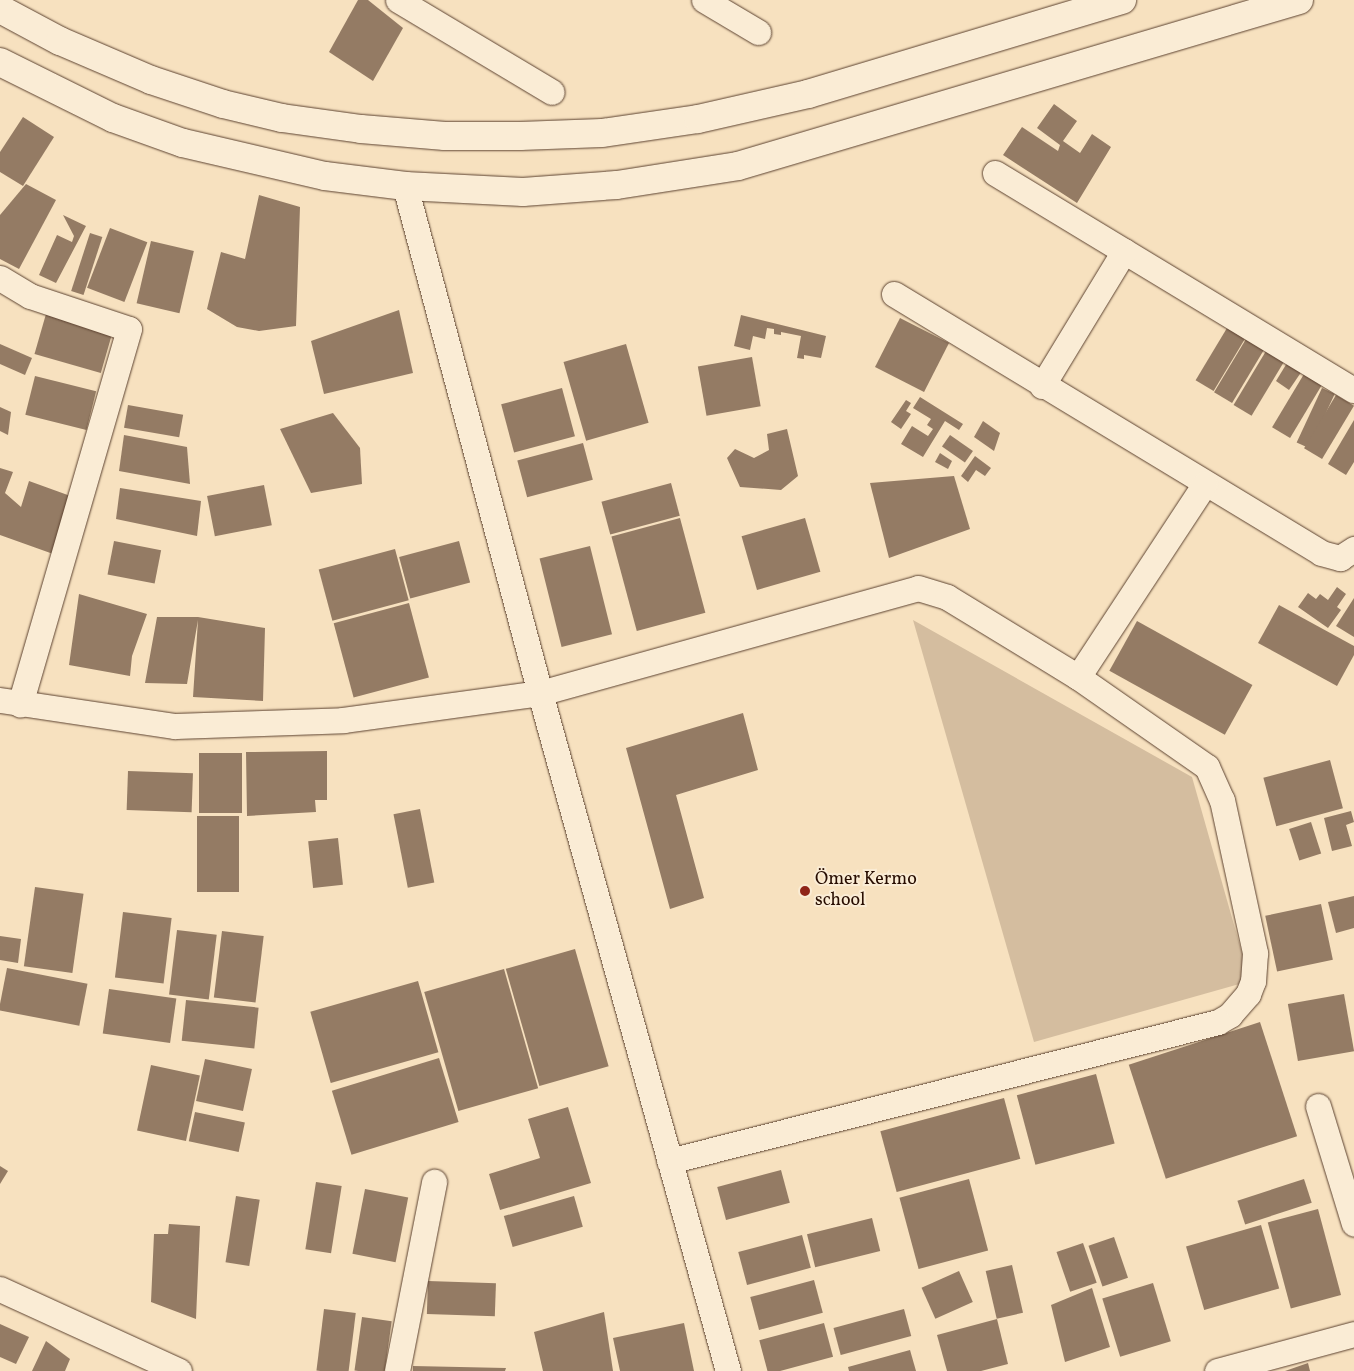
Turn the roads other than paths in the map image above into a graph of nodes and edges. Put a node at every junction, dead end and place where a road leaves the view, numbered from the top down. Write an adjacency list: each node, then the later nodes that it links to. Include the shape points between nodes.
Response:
1 (398, 0): 8 (street)
2 (704, 0): 6 (street)
3 (1122, 0): 5 (street, via 808,94 698,118 612,131 520,136 445,136 361,130 282,118 232,106 151,80 60,41)
4 (1299, 0): 10 (street, via 738,166 618,185 523,192)
5 (0, 9)
6 (758, 32)
7 (0, 62): 10 (street, via 114,118 183,143 325,176)
8 (552, 92)
9 (995, 173): 11 (street)
10 (405, 186): 19 (street)
11 (1124, 251): 14 (street); 15 (street)
12 (0, 278): 20 (street, via 30,296 130,329)
13 (894, 294): 14 (street)
14 (1042, 386): 16 (street)
15 (1354, 390)
16 (1205, 484): 17 (street, via 1327,556 1340,558); 18 (street)
17 (1354, 549)
18 (1078, 677): 19 (street, via 947,597 918,588); 22 (street, via 1199,760 1214,777 1222,800 1255,953 1253,981 1240,1006 1218,1022)
19 (540, 694): 20 (street, via 343,720 175,726); 22 (street)
20 (10, 702)
21 (1318, 1106): 24 (street)
22 (669, 1161): 29 (street)
23 (434, 1182): 28 (street)
24 (1354, 1224)
25 (0, 1289): 27 (street)
26 (1354, 1334): 30 (street)
27 (178, 1371)
28 (397, 1371)
29 (728, 1371)
30 (1217, 1371)

